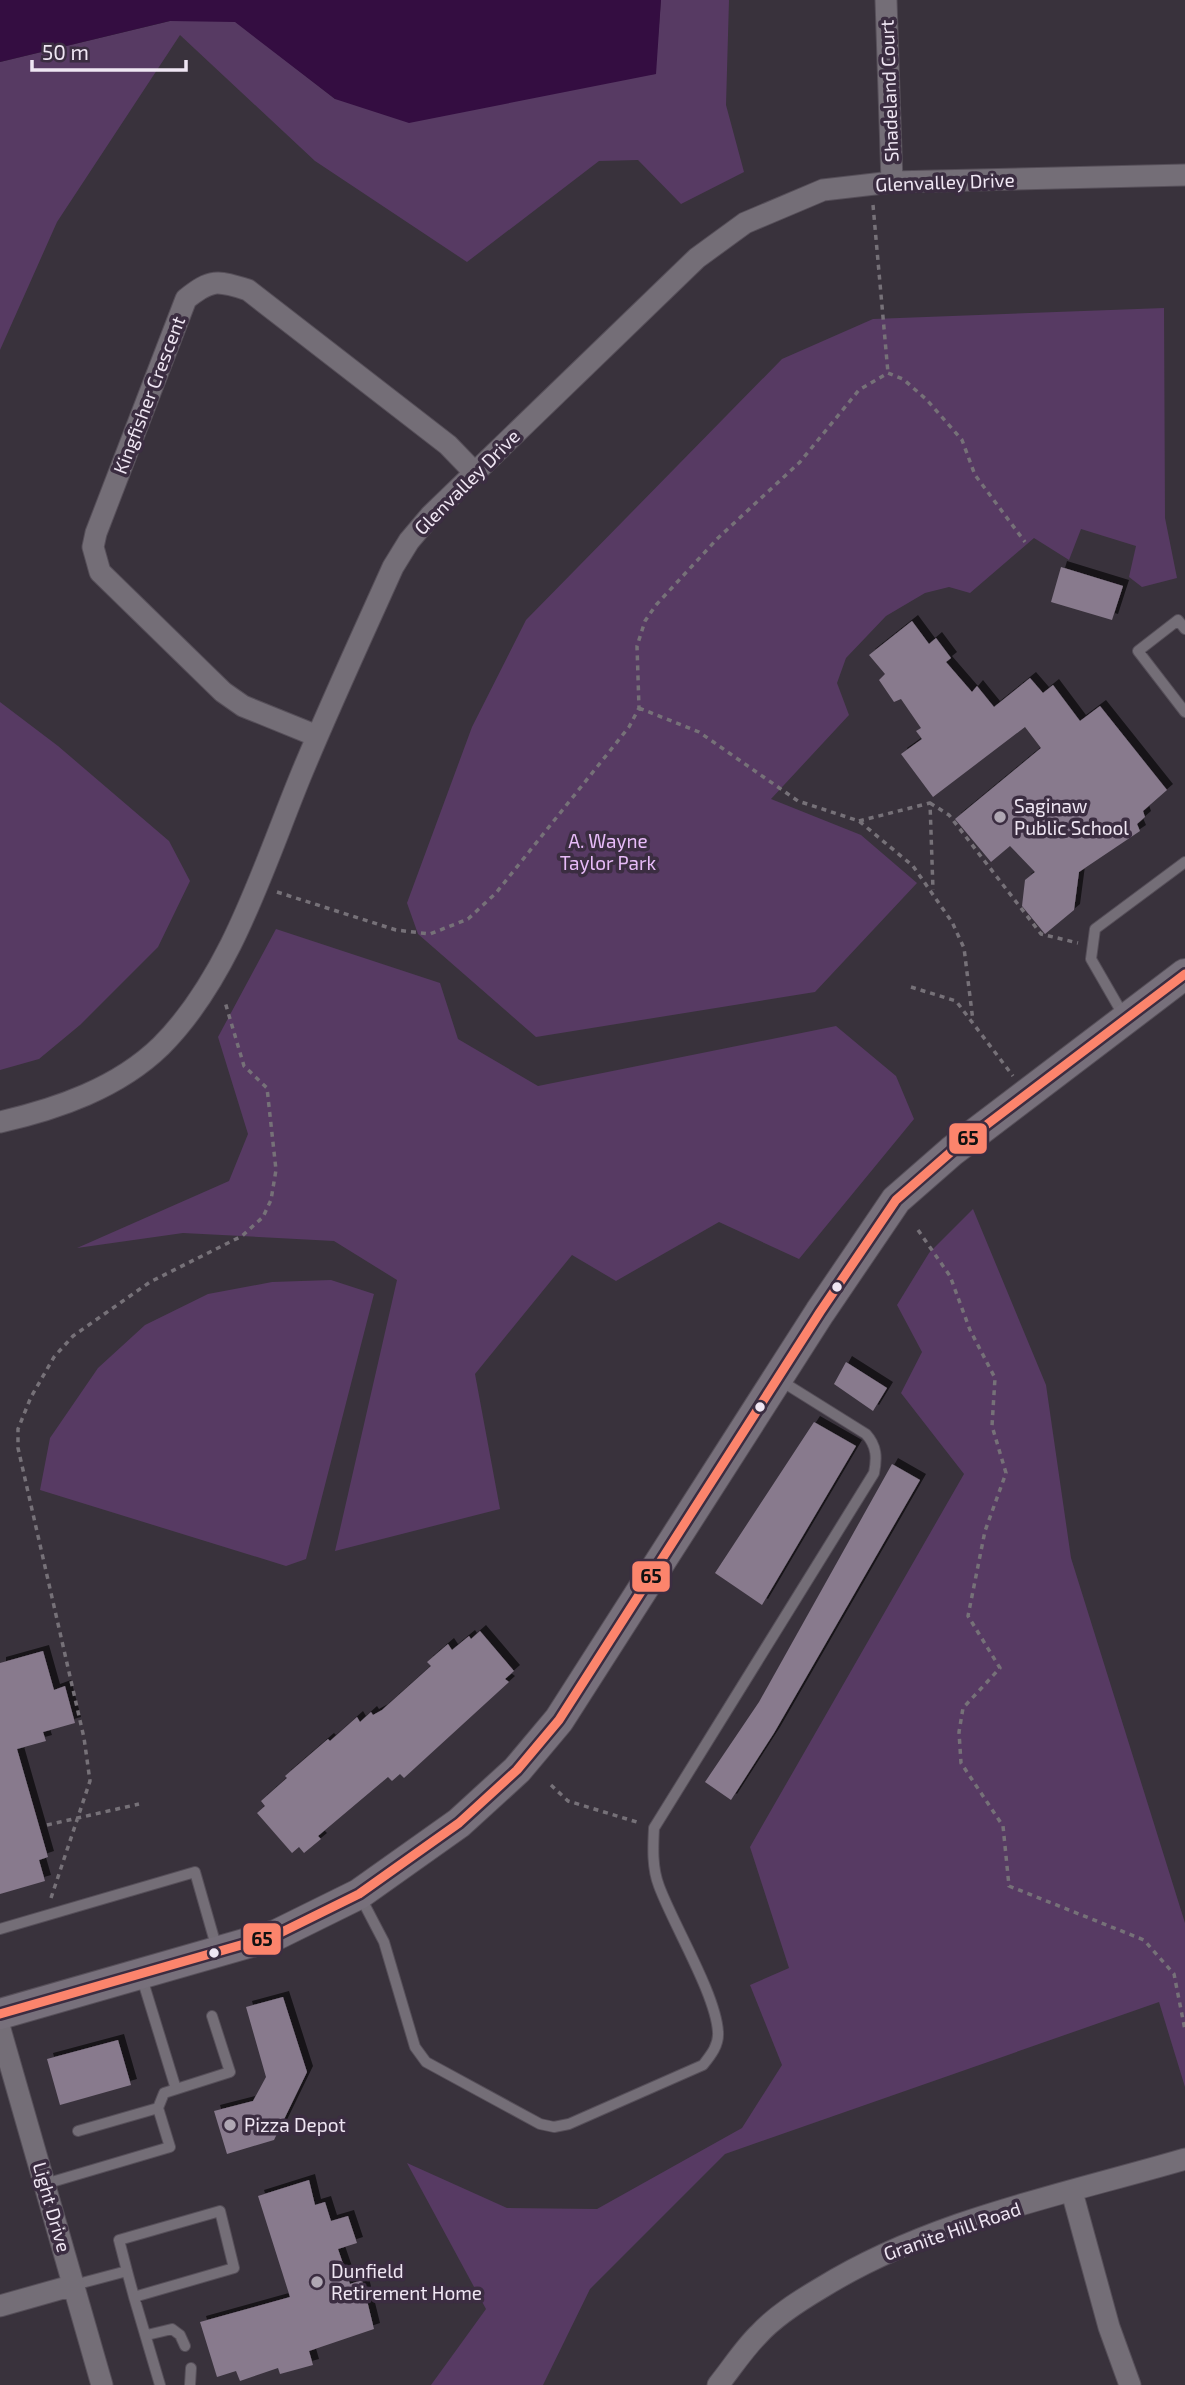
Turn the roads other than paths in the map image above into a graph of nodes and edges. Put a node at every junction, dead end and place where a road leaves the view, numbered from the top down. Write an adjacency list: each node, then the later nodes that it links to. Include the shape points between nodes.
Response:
1 (886, 0): 3 (street, Shadeland Court)
2 (1185, 175): 3 (street, Glenvalley Drive)
3 (892, 182): 4 (street, Glenvalley Drive, via 823,190 745,223 697,258)
4 (475, 473): 7 (street, Glenvalley Drive, via 431,515 404,550); 7 (street, Kingfisher Crescent, via 448,445 247,290 211,282 186,299 96,533 94,560 100,572 223,692 243,706)
5 (1185, 629): 6 (lane, via 1178,620 1138,651)
6 (1185, 712)
7 (317, 736): 11 (street, Glenvalley Drive, via 216,973 192,1010 160,1047 98,1089 44,1112)
8 (1185, 862): 10 (lane, via 1095,929 1091,959)
9 (1185, 974): 10 (street)
10 (1125, 1018): 12 (street, via 924,1173 896,1200)
11 (0, 1122)
12 (778, 1379): 13 (street, via 559,1720 517,1770 459,1823); 13 (lane, via 866,1434 876,1460 874,1473 654,1828 657,1884 708,1998 718,2032 715,2049 703,2065 554,2127 540,2124 426,2062 415,2047 384,1942)
13 (359, 1894): 15 (street, via 276,1935)
14 (0, 1929): 15 (lane, via 195,1872)
15 (217, 1952): 16 (street)
16 (141, 1973): 17 (street); 20 (lane)
17 (0, 2014)
18 (212, 2016): 20 (lane, via 230,2073)
19 (0, 2029): 24 (street, Light Drive)
20 (176, 2089): 21 (lane, via 164,2094)
21 (158, 2108): 22 (lane); 24 (lane, via 170,2147)
22 (78, 2131)
23 (1185, 2159): 25 (street, Granite Hill Road)
24 (45, 2184): 27 (street, Light Drive)
25 (1072, 2192): 36 (street, Granite Hill Road, via 914,2240 848,2271 758,2335); 37 (street)
26 (127, 2271): 27 (lane); 28 (lane); 28 (lane, via 119,2240 220,2211 234,2268)
27 (74, 2285): 29 (street); 33 (street, Light Drive)
28 (134, 2297): 30 (lane)
29 (0, 2306)
30 (147, 2335): 31 (lane, via 172,2329); 34 (lane)
31 (185, 2346)
32 (191, 2368): 35 (lane)
33 (102, 2385)
34 (160, 2385)
35 (190, 2385)
36 (718, 2385)
37 (1130, 2385)

